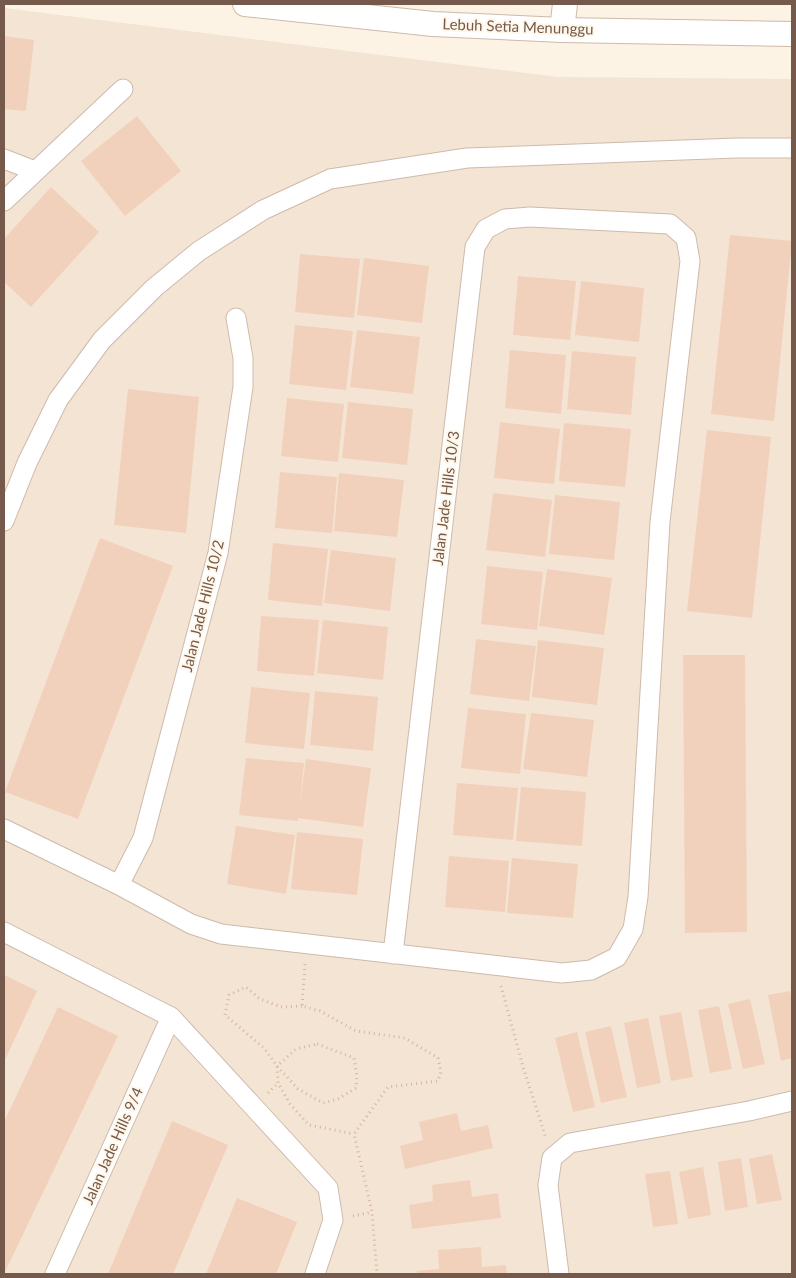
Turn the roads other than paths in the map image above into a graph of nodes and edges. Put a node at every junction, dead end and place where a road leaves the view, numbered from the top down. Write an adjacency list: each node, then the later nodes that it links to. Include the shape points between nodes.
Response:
1 (245, 4): 3 (street, Lebuh Setia Menunggu, via 433,24)
2 (565, 4): 3 (street)
3 (562, 30): 4 (street, Lebuh Setia Menunggu)
4 (792, 34)
5 (123, 89): 8 (street)
6 (792, 148): 11 (street, via 468,158 330,179 263,210 199,251 154,288 102,340 58,400 27,463)
7 (4, 159): 8 (street)
8 (35, 171): 9 (street)
9 (4, 200)
10 (236, 318): 13 (street, Jalan Jade Hills 10/2, via 243,358 243,387 218,553 143,838)
11 (4, 521)
12 (4, 829): 13 (street)
13 (119, 885): 15 (street, via 191,924 221,934)
14 (4, 932): 16 (street)
15 (394, 954): 15 (street, Jalan Jade Hills 10/3, via 476,247 486,229 505,219 530,217 670,224 686,238 690,261 660,522 638,896 633,929 617,957 592,970 562,973)
16 (171, 1017): 18 (street, Jalan Jade Hills 9/4); 19 (street, via 328,1188 334,1220)
17 (792, 1101): 20 (street, via 570,1143 552,1158 548,1185)
18 (55, 1274)
19 (315, 1274)
20 (559, 1274)

